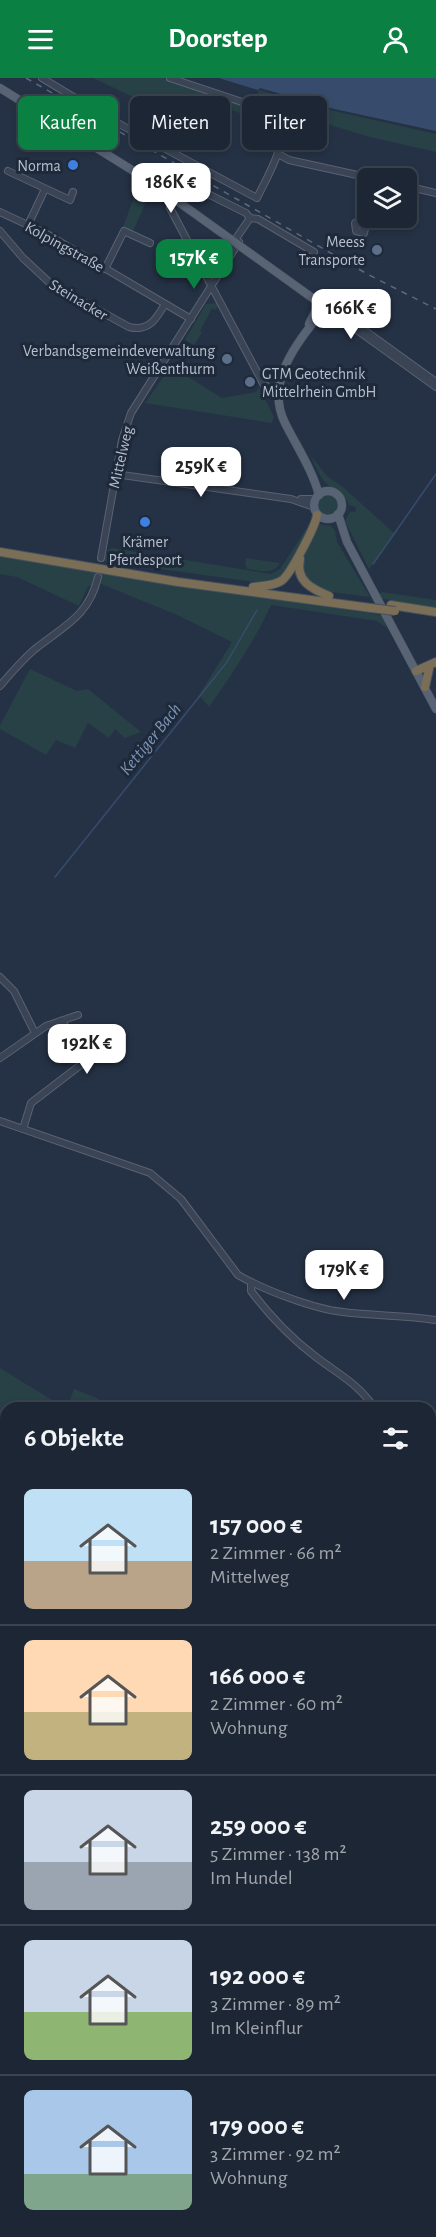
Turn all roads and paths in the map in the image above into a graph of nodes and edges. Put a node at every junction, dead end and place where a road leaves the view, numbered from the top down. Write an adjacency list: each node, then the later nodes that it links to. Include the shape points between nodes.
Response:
1 (42, 78): 4 (street, via 257,198)
2 (170, 78): 4 (street, via 274,114 281,124)
3 (0, 88): 12 (main road)
4 (278, 154): 6 (street)
5 (8, 171): 8 (street)
6 (357, 175)
7 (174, 177): 15 (street)
8 (45, 189): 10 (street, via 70,200); 16 (street)
9 (417, 189): 11 (street)
10 (73, 192)
11 (436, 193)
12 (167, 194): 18 (main road); 19 (main road)
13 (170, 208): 25 (street)
14 (0, 212): 16 (street, Kolpingstraße)
15 (250, 218): 19 (street, Mittelweg); 22 (street)
16 (28, 225): 23 (street, Kolpingstraße)
17 (0, 231): 27 (street, Steinacker, via 51,284 129,327 150,326)
18 (224, 236): 19 (main road); 21 (street)
19 (236, 242): 21 (street, Mittelweg); 24 (street, Mittelweg); 26 (main road); 28 (main road)
20 (150, 243): 23 (street, via 124,231)
21 (227, 252): 24 (street, Mittelweg)
22 (314, 252)
23 (105, 269): 27 (street, Kolpingstraße)
24 (218, 273): 25 (street, Mittelweg)
25 (211, 285): 30 (street, Mittelweg); 33 (street)
26 (305, 293): 28 (main road); 29 (main road)
27 (165, 304): 30 (street, Kolpingstraße)
28 (325, 305): 29 (main road); 31 (main road); 32 (street); 34 (street)
29 (314, 313): 31 (main road)
30 (191, 320): 35 (street, Mittelweg, via 131,413)
31 (305, 334): 36 (main road, via 283,370 278,400 281,415 321,488)
32 (436, 382)
33 (267, 386)
34 (436, 387)
35 (116, 474): 36 (street); 41 (street, Mittelweg)
36 (321, 506): 37 (main road); 37 (main road, via 334,493 342,506); 38 (main road); 43 (highway, via 288,575 274,585); 44 (highway, via 320,523 301,555 298,570 308,586)
37 (338, 514): 38 (main road)
38 (347, 542): 50 (main road)
39 (0, 547): 43 (highway)
40 (0, 552): 45 (highway, via 178,582)
41 (101, 558)
42 (98, 577): 51 (street, via 92,597 80,614 28,655)
43 (253, 587): 44 (highway)
44 (329, 596): 45 (highway)
45 (370, 605): 46 (highway, bridge)
46 (393, 608): 47 (highway); 48 (highway)
47 (436, 612)
48 (436, 617)
49 (434, 666): 50 (highway); 52 (highway)
50 (418, 673): 52 (main road)
51 (0, 686)
52 (425, 687): 53 (main road)
53 (436, 710)
54 (0, 977): 57 (street, via 14,991)
55 (78, 1016): 56 (street)
56 (61, 1021): 57 (street); 60 (street, via 91,1057 31,1103)
57 (35, 1033): 58 (street)
58 (0, 1058)
59 (0, 1121): 60 (street)
60 (23, 1129): 61 (street, via 150,1173 191,1211 238,1275)
61 (251, 1283): 62 (street, via 334,1311); 63 (street, via 250,1292 262,1306 316,1357 354,1383)
62 (436, 1320)
63 (370, 1402)

